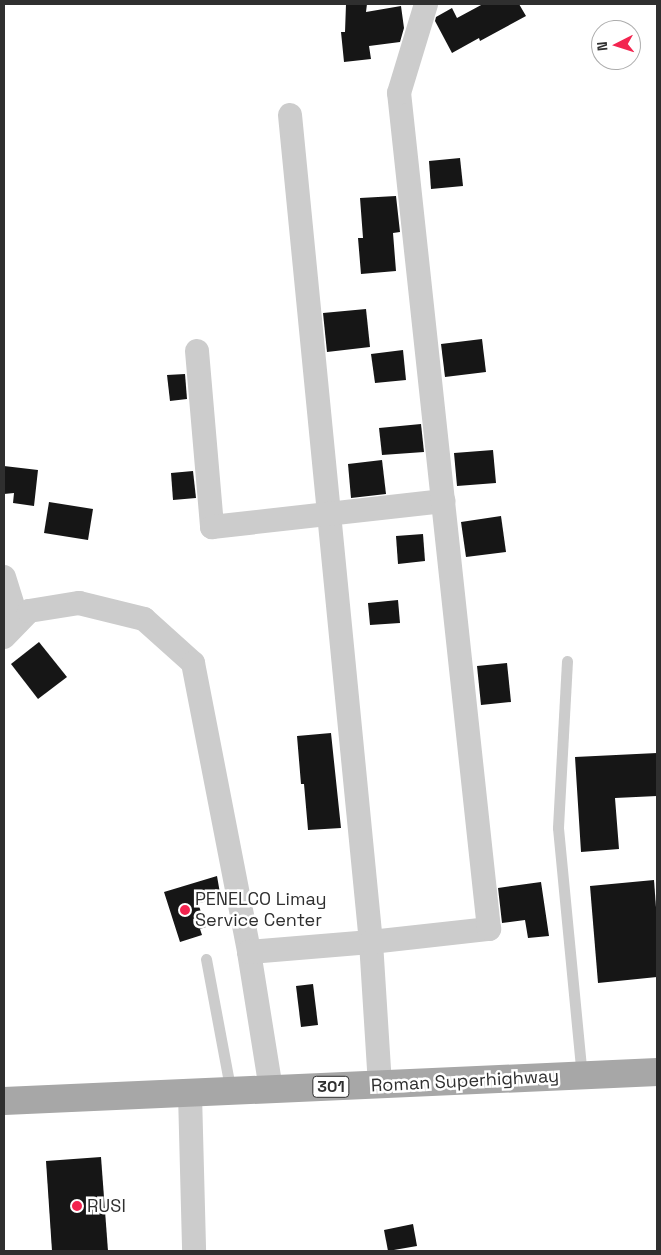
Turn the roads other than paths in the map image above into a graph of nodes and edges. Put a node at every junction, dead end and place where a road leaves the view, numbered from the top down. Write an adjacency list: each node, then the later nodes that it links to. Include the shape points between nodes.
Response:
1 (427, 4): 4 (street, via 399,93)
2 (290, 115): 5 (street)
3 (197, 351): 5 (street, via 212,527)
4 (444, 501): 5 (street); 9 (street, via 489,929)
5 (328, 514): 9 (street)
6 (4, 577): 7 (street)
7 (11, 630): 10 (street, via 29,611 79,603 144,619 193,663)
8 (567, 661): 13 (lane, via 558,828)
9 (371, 942): 10 (street); 14 (street)
10 (249, 952): 15 (street)
11 (206, 959): 16 (lane)
12 (657, 1072): 13 (main road, Roman Superhighway / 301)
13 (582, 1076): 14 (main road, Roman Superhighway / 301)
14 (380, 1085): 15 (main road, Roman Superhighway / 301)
15 (271, 1090): 16 (main road, Roman Superhighway / 301)
16 (231, 1092): 17 (main road, Roman Superhighway / 301)
17 (190, 1094): 18 (main road, Roman Superhighway / 301); 19 (street)
18 (4, 1101)
19 (194, 1251)

